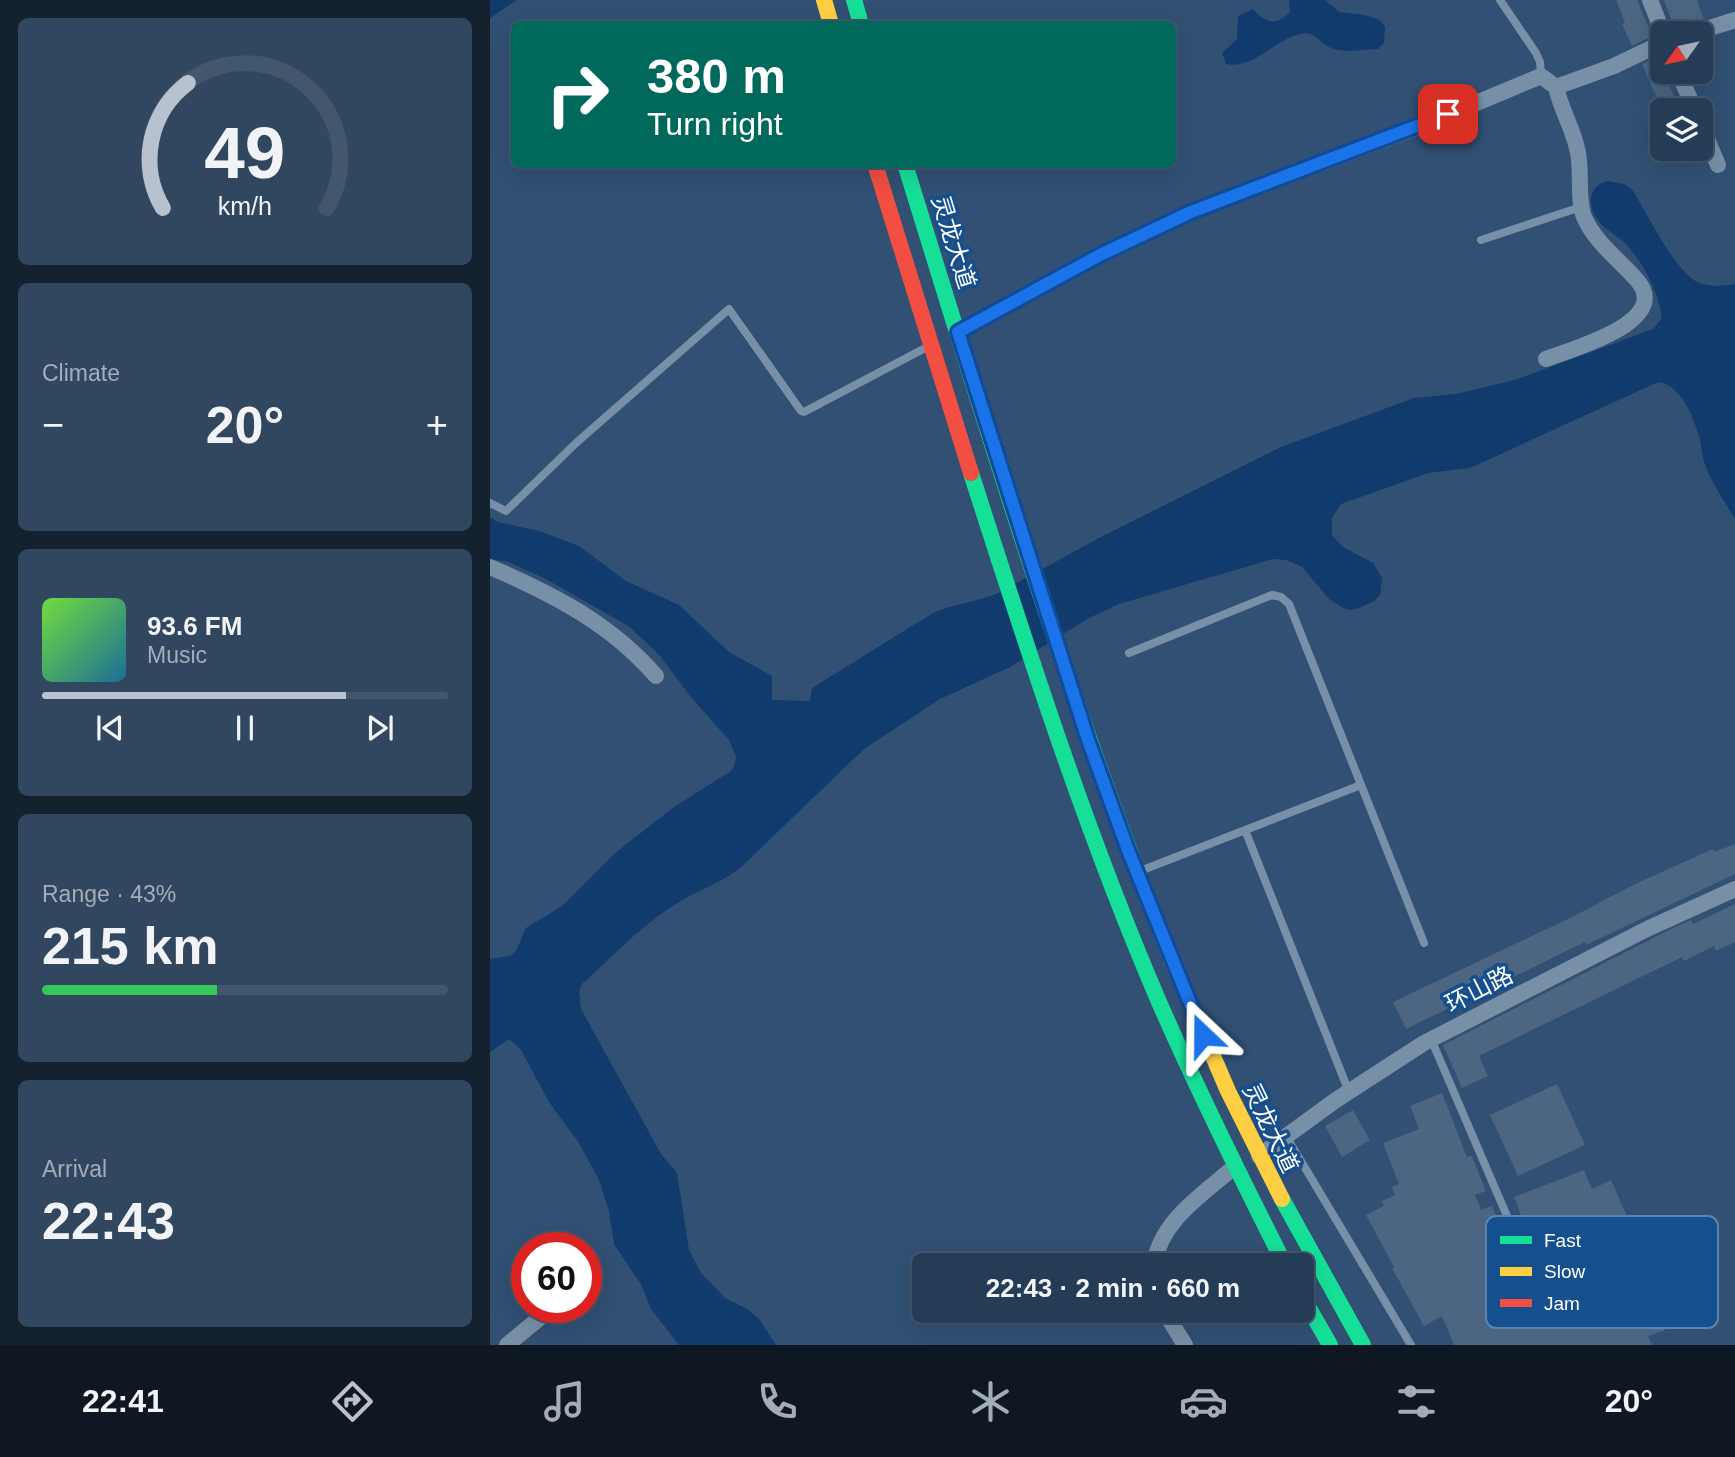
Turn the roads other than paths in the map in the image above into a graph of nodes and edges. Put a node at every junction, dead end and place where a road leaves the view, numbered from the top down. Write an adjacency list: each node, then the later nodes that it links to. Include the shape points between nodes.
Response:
1 (824, 0): 6 (main road)
2 (854, 0): 7 (main road)
3 (1500, 0): 11 (lane, via 1536,52)
4 (1650, 0): 8 (street)
5 (1735, 20): 9 (street)
6 (830, 21)
7 (860, 21)
8 (1658, 21)
9 (1713, 27)
10 (1650, 49): 12 (street)
11 (1541, 76): 12 (street); 19 (street, via 1181,216)
12 (1556, 87): 17 (street, via 1578,153)
13 (1713, 153): 14 (street)
14 (1718, 164)
15 (876, 168): 20 (main road, 灵龙大道)
16 (906, 168): 19 (main road, 灵龙大道)
17 (1583, 207): 18 (lane); 21 (street, via 1591,229 1638,280 1645,300 1635,317 1615,332)
18 (1481, 240)
19 (958, 332): 28 (main road, 灵龙大道, via 1063,665)
20 (932, 345): 22 (lane, via 804,412 729,309 506,511); 35 (main road, 灵龙大道, via 1038,682 1102,860)
21 (1546, 359)
22 (490, 503)
23 (490, 568): 25 (street, via 595,620)
24 (1129, 653): 26 (lane, via 1272,595 1281,597 1289,604)
25 (656, 676)
26 (1361, 785): 27 (lane); 30 (lane)
27 (1245, 830): 28 (lane); 32 (lane)
28 (1137, 872): 34 (main road, 灵龙大道)
29 (1735, 889): 31 (street, 环山路)
30 (1424, 943)
31 (1431, 1039): 32 (street, 环山路); 36 (lane)
32 (1349, 1092): 33 (street, 环山路)
33 (1286, 1136): 34 (street, 环山路); 50 (lane)
34 (1259, 1156): 37 (main road, 灵龙大道)
35 (1234, 1168): 38 (street, via 1173,1222); 39 (main road, 灵龙大道)
36 (1507, 1216)
37 (1293, 1221): 48 (main road, 灵龙大道); 49 (main road, via 1341,1284)
38 (1157, 1253)
39 (1277, 1253)
40 (1314, 1317): 47 (main road)
41 (534, 1323): 44 (street)
42 (1171, 1323): 45 (street)
43 (1307, 1323): 46 (main road)
44 (507, 1345)
45 (1185, 1345)
46 (1318, 1345)
47 (1330, 1345)
48 (1363, 1345)
49 (1377, 1345)
50 (1411, 1345)

